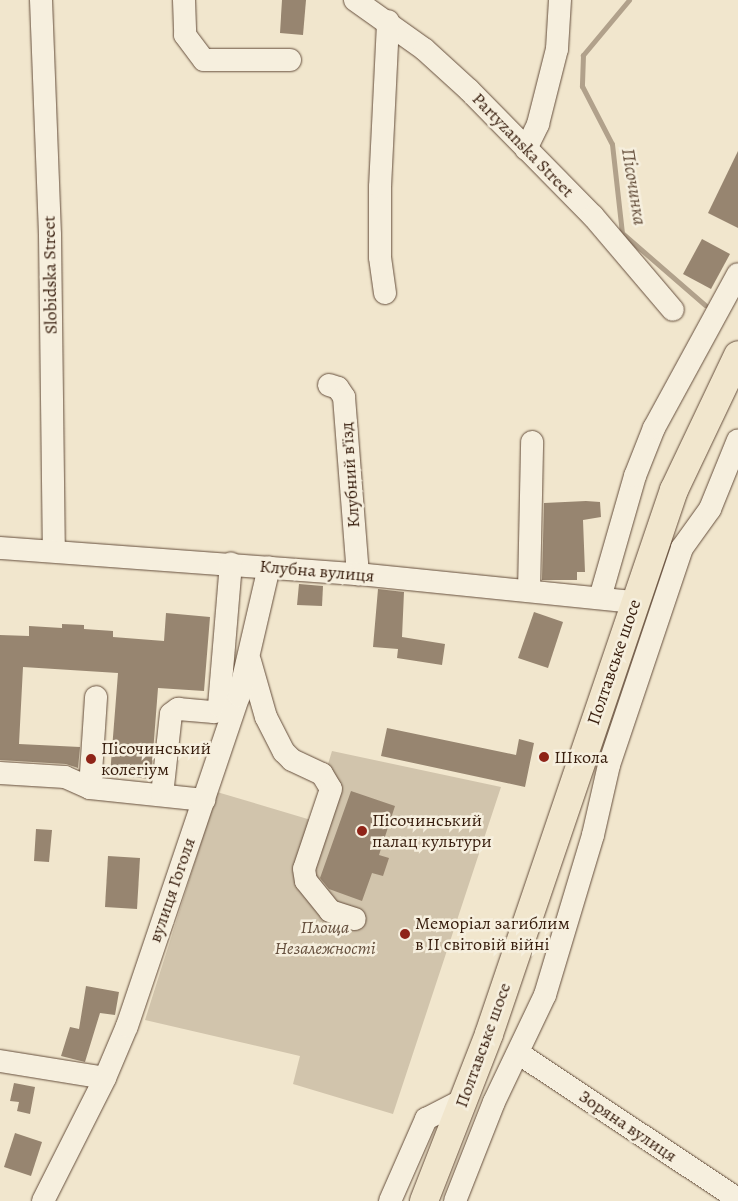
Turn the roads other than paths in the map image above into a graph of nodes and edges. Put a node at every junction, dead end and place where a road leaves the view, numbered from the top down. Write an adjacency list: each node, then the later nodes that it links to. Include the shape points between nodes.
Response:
1 (41, 0): 16 (street, Slobidska Street, via 50,235)
2 (184, 0): 6 (street, via 185,35 204,60)
3 (355, 0): 5 (street, Partyzanska Street)
4 (560, 0): 7 (street, via 557,49 538,124)
5 (388, 21): 7 (street, Partyzanska Street, via 469,90); 9 (street, via 380,187 380,257)
6 (290, 60)
7 (526, 149): 10 (street, Partyzanska Street, via 593,216)
8 (738, 274): 21 (street, via 654,428 635,476)
9 (385, 293)
10 (673, 310)
11 (738, 355): 22 (highway, Полтавське шосе, via 674,490)
12 (329, 385): 19 (street, Клубний в’їзд, via 338,388 344,397)
13 (738, 440): 30 (street, via 710,509 682,548 609,765 560,948 544,995)
14 (532, 442): 20 (street)
15 (0, 548): 16 (street, Клубна вулиця)
16 (54, 550): 17 (street, Клубна вулиця)
17 (232, 564): 18 (street, Клубна вулиця); 27 (street, via 219,706 212,712 178,709 171,714)
18 (269, 567): 19 (street, Клубна вулиця); 23 (street, вулиця Гоголя)
19 (358, 574): 20 (street, Клубна вулиця)
20 (529, 591): 21 (street, Клубна вулиця)
21 (600, 598): 22 (street, Клубна вулиця)
22 (634, 602): 33 (highway, Полтавське шосе, via 489,1034)
23 (250, 661): 28 (street, вулиця Гоголя); 29 (street, via 266,717 284,752 292,760 322,774 331,789 304,869 306,881 330,912)
24 (96, 697): 26 (street)
25 (0, 773): 26 (street, via 65,777)
26 (90, 788): 27 (street)
27 (162, 795): 28 (street)
28 (204, 800): 32 (street, вулиця Гоголя, via 127,1026)
29 (356, 919)
30 (518, 1053): 34 (street, Зоряна вулиця); 38 (street, via 494,1102)
31 (0, 1061): 32 (street)
32 (105, 1078): 35 (street, вулиця Гоголя)
33 (463, 1100): 36 (street, via 426,1119); 37 (highway, Полтавське шосе)
34 (738, 1199)
35 (43, 1201)
36 (390, 1201)
37 (424, 1201)
38 (455, 1201)

